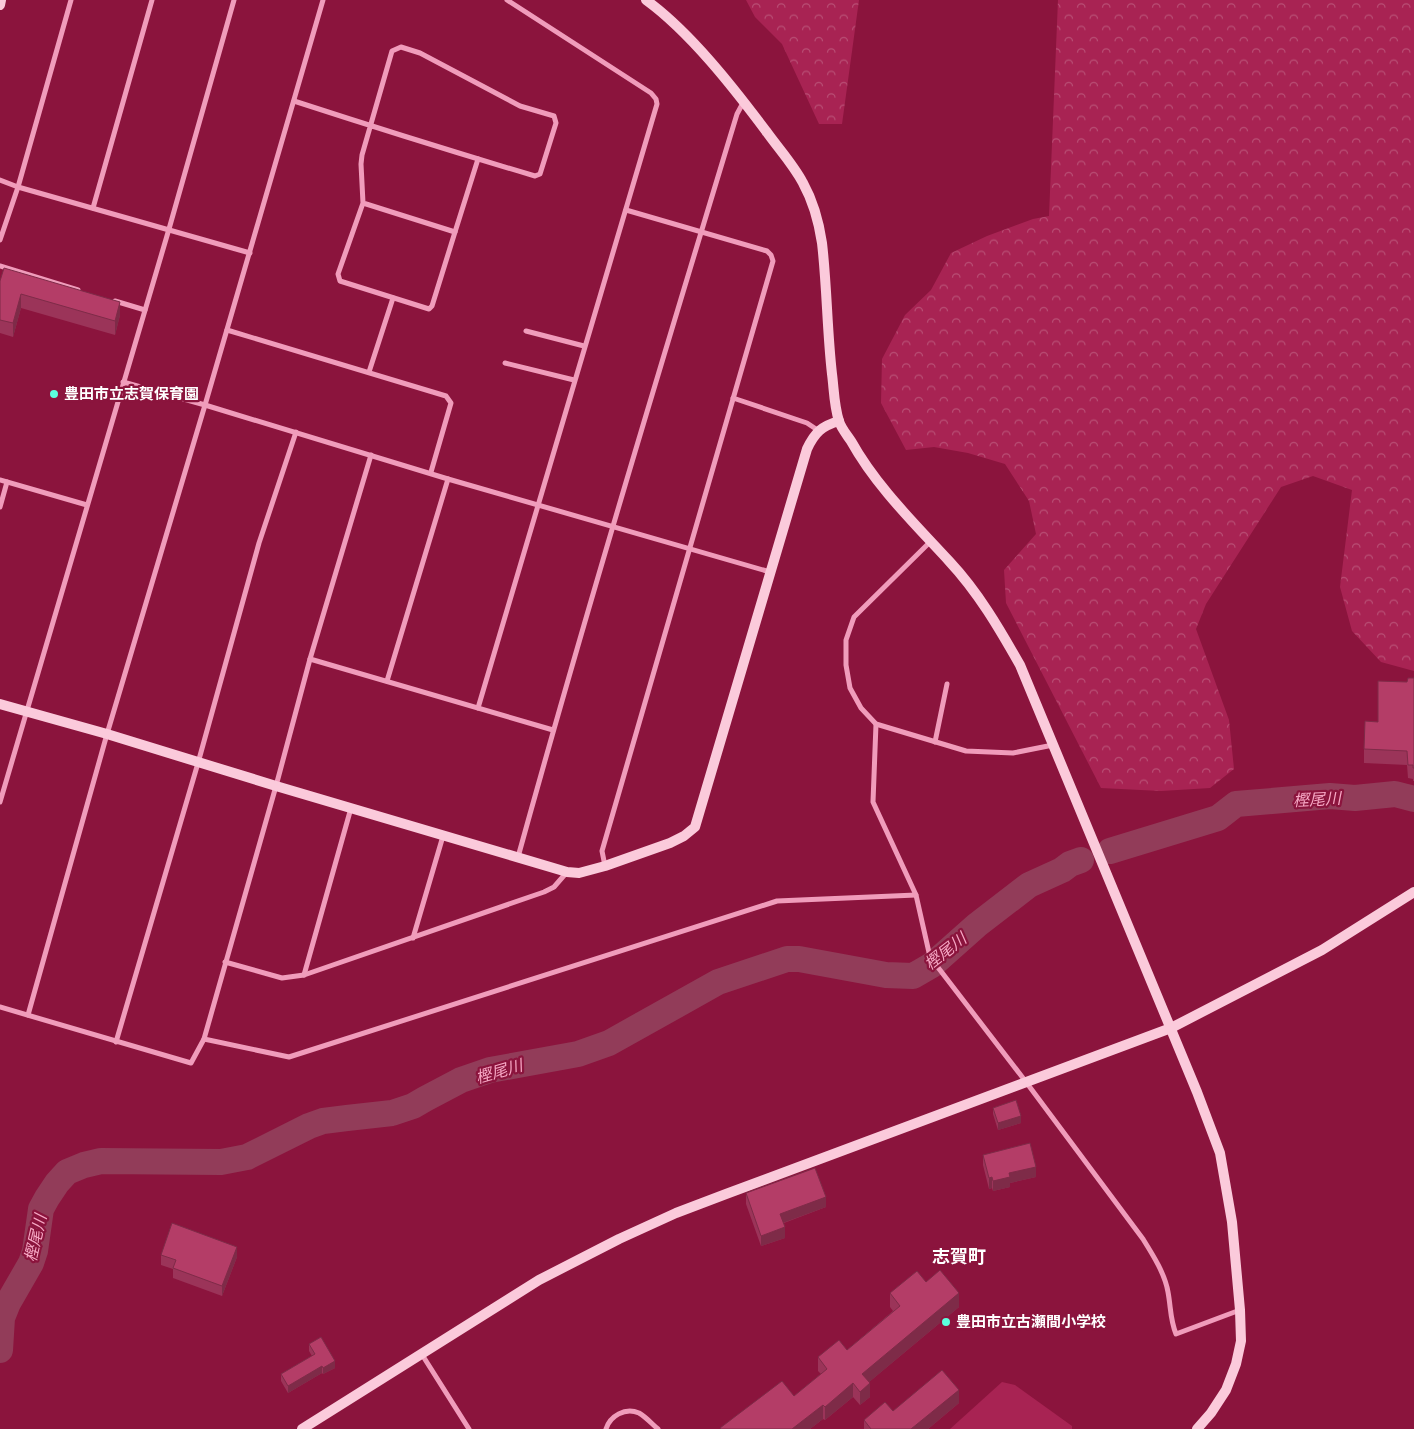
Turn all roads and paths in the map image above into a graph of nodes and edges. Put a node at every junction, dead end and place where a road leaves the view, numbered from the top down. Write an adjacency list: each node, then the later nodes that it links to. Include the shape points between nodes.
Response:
1 (1, 0): 8 (street)
2 (71, 0): 14 (street)
3 (152, 0): 16 (street)
4 (234, 0): 18 (street)
5 (323, 0): 9 (street)
6 (508, 0): 17 (street, via 656,99)
7 (646, 0): 10 (street, via 707,58)
8 (0, 4)
9 (294, 102): 11 (street); 22 (street)
10 (744, 102): 20 (street, via 737,114); 37 (street, via 796,170 814,210 822,242 827,325)
11 (370, 126): 12 (street); 12 (street, via 392,52 401,47 420,53 520,106 554,116 556,123 540,174 535,176); 15 (street, via 360,164)
12 (478, 159): 19 (street)
13 (0, 180): 14 (street)
14 (18, 187): 16 (street); 21 (street)
15 (363, 203): 19 (street); 25 (street, via 338,278)
16 (93, 208): 18 (street)
17 (626, 210): 20 (street); 30 (street)
18 (169, 229): 22 (street); 27 (street)
19 (455, 232): 25 (street, via 432,306 426,309)
20 (701, 232): 35 (street, via 768,251 773,261); 48 (street)
21 (0, 240)
22 (250, 253): 28 (street)
23 (0, 266): 24 (street)
24 (81, 291)
25 (394, 298): 32 (street)
26 (108, 299): 27 (street)
27 (144, 310): 34 (street)
28 (227, 330): 32 (street); 36 (street)
29 (526, 331): 30 (street)
30 (584, 346): 33 (street)
31 (505, 363): 33 (street)
32 (369, 372): 41 (street, via 446,396 451,403)
33 (574, 380): 45 (street)
34 (122, 382): 36 (street); 46 (street)
35 (733, 398): 38 (street, via 807,423); 50 (street)
36 (206, 405): 39 (street); 60 (street)
37 (839, 421): 38 (street, via 825,425); 49 (street, via 860,459)
38 (819, 431): 51 (street, via 807,449)
39 (296, 432): 40 (street); 63 (street, via 260,543)
40 (371, 456): 41 (street); 52 (street)
41 (431, 472): 42 (street)
42 (448, 479): 45 (street); 53 (street)
43 (0, 480): 44 (street)
44 (7, 482): 46 (street); 47 (street)
45 (538, 504): 48 (street); 56 (street)
46 (87, 505): 57 (street)
47 (0, 508)
48 (614, 527): 50 (street); 59 (street)
49 (930, 542): 58 (street, via 854,618 846,640 850,688 861,708); 62 (street, via 994,618 1020,665)
50 (690, 549): 51 (street); 69 (street, via 602,851)
51 (771, 572): 69 (street, via 695,827 684,836)
52 (310, 659): 53 (street); 64 (street)
53 (387, 681): 56 (street)
54 (947, 684): 61 (street)
55 (0, 704): 57 (street)
56 (478, 708): 59 (street)
57 (27, 712): 60 (street); 65 (street)
58 (876, 724): 61 (street); 72 (street, via 873,802)
59 (553, 730): 68 (street)
60 (107, 734): 63 (street); 77 (street)
61 (935, 742): 62 (street, via 966,751 1013,753)
62 (1055, 745): 78 (street)
63 (198, 763): 64 (street); 80 (street)
64 (276, 786): 66 (street); 74 (street)
65 (0, 802)
66 (351, 808): 67 (street); 75 (street)
67 (443, 835): 68 (street); 73 (street)
68 (518, 857): 70 (street)
69 (605, 866): 70 (street, via 579,873)
70 (567, 872): 73 (street, via 554,887 544,892)
71 (1414, 892): 78 (street, via 1322,950)
72 (916, 895): 79 (street, via 777,901 289,1057); 81 (street, via 930,957)
73 (413, 938): 75 (street)
74 (225, 962): 75 (street, via 282,978); 79 (street)
75 (304, 975)
76 (0, 1007): 77 (street)
77 (28, 1015): 80 (street)
78 (1171, 1028): 81 (street); 82 (street, via 1220,1153 1232,1222)
79 (204, 1039): 80 (street, via 191,1064)
80 (116, 1042)
81 (1026, 1082): 82 (street, via 1147,1246 1168,1291 1171,1321 1176,1334); 83 (street, via 717,1197 619,1238 539,1280)
82 (1240, 1310): 88 (street, via 1241,1341 1236,1364 1226,1390)
83 (420, 1353): 84 (street); 85 (street)
84 (302, 1429)
85 (468, 1429)
86 (606, 1429): 87 (street, via 613,1416 632,1412 639,1413)
87 (658, 1429)
88 (1197, 1429)

